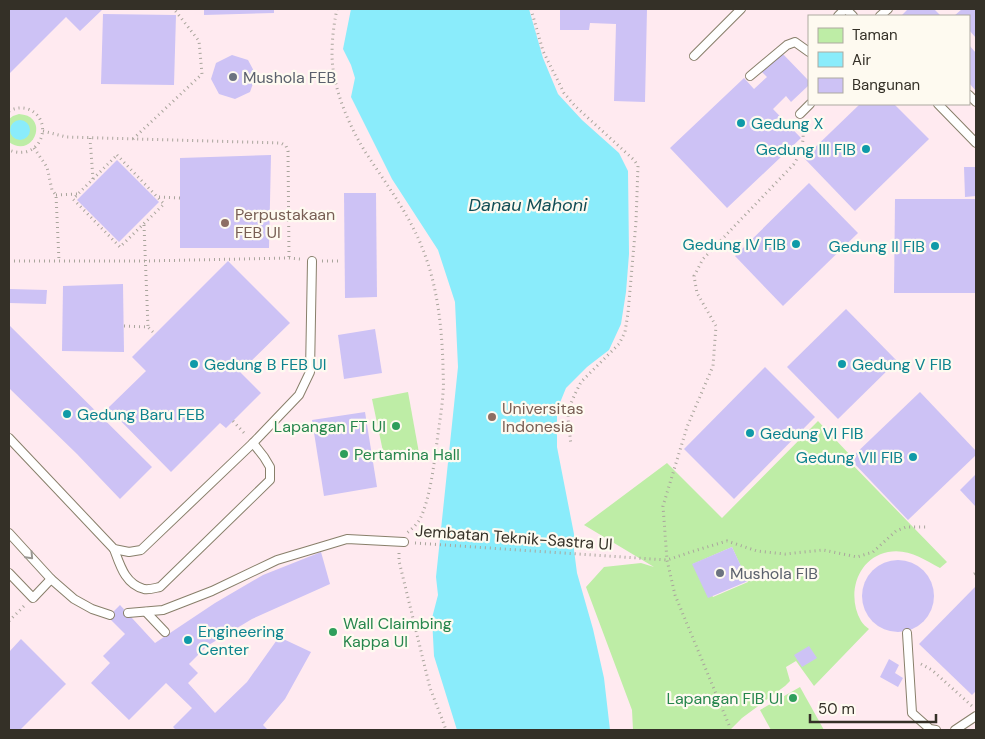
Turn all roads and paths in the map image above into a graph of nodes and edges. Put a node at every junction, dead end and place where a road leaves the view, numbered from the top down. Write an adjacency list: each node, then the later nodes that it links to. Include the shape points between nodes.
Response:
1 (174, 9): 14 (path, via 199,41 202,74)
2 (337, 9): 39 (path, via 332,55 342,102 352,128 415,230 434,290 442,344 443,392 426,504 419,521)
3 (531, 9): 36 (path, via 543,51 564,93 638,166 625,332 619,344 581,382 574,394 568,418)
4 (741, 9): 6 (lane)
5 (808, 48): 7 (lane, via 795,42 786,45)
6 (694, 56)
7 (750, 76)
8 (809, 105): 11 (lane)
9 (939, 105): 15 (lane)
10 (9, 111): 12 (path, via 26,108 33,112)
11 (800, 114): 41 (path, via 804,132 802,150 794,164 703,258 694,276 697,292 716,326 713,366 687,427 663,506)
12 (43, 131): 13 (path, via 66,137); 16 (path)
13 (90, 138): 14 (path); 18 (path)
14 (133, 140): 24 (path, via 286,146)
15 (976, 143)
16 (34, 148): 17 (path, via 24,153); 20 (path, via 47,167)
17 (9, 150)
18 (93, 179): 19 (path); 21 (path, via 117,156)
19 (78, 194): 20 (path); 23 (path, via 73,199 120,247)
20 (56, 195): 26 (path)
21 (158, 197): 22 (path); 23 (path, via 164,204)
22 (180, 198)
23 (144, 224): 27 (path)
24 (289, 258): 27 (path); 28 (path)
25 (9, 261): 26 (path)
26 (59, 261): 27 (path)
27 (146, 261): 31 (path)
28 (312, 261): 29 (path); 35 (lane, via 310,372 299,395)
29 (342, 261)
30 (124, 326): 31 (path)
31 (148, 327): 32 (path)
32 (154, 334)
33 (233, 421): 35 (path)
34 (9, 438): 40 (lane)
35 (253, 443): 40 (lane, via 141,550); 40 (lane, via 270,467 270,480 160,587 145,589 132,583 122,571)
36 (571, 445)
37 (930, 527): 41 (path, via 896,530 873,552 857,557 823,550 785,554 757,551 727,541)
38 (9, 533): 43 (lane, one-way to 43)
39 (401, 542): 41 (path, Jembatan Teknik-Sastra UI); 45 (lane, via 347,538 277,560 212,592 162,610); 55 (path, via 399,561 421,653)
40 (114, 549)
41 (668, 560): 54 (path, via 674,595)
42 (9, 572): 44 (lane)
43 (51, 578): 44 (lane); 47 (lane, via 74,598)
44 (33, 598): 48 (path)
45 (146, 612): 46 (lane); 49 (lane)
46 (128, 614)
47 (110, 615)
48 (9, 621)
49 (165, 632)
50 (908, 633): 51 (lane)
51 (909, 658): 52 (path, via 932,670); 56 (lane, via 912,713 930,730)
52 (976, 710)
53 (976, 716): 57 (lane)
54 (729, 725)
55 (446, 730)
56 (936, 730)
57 (955, 730)

